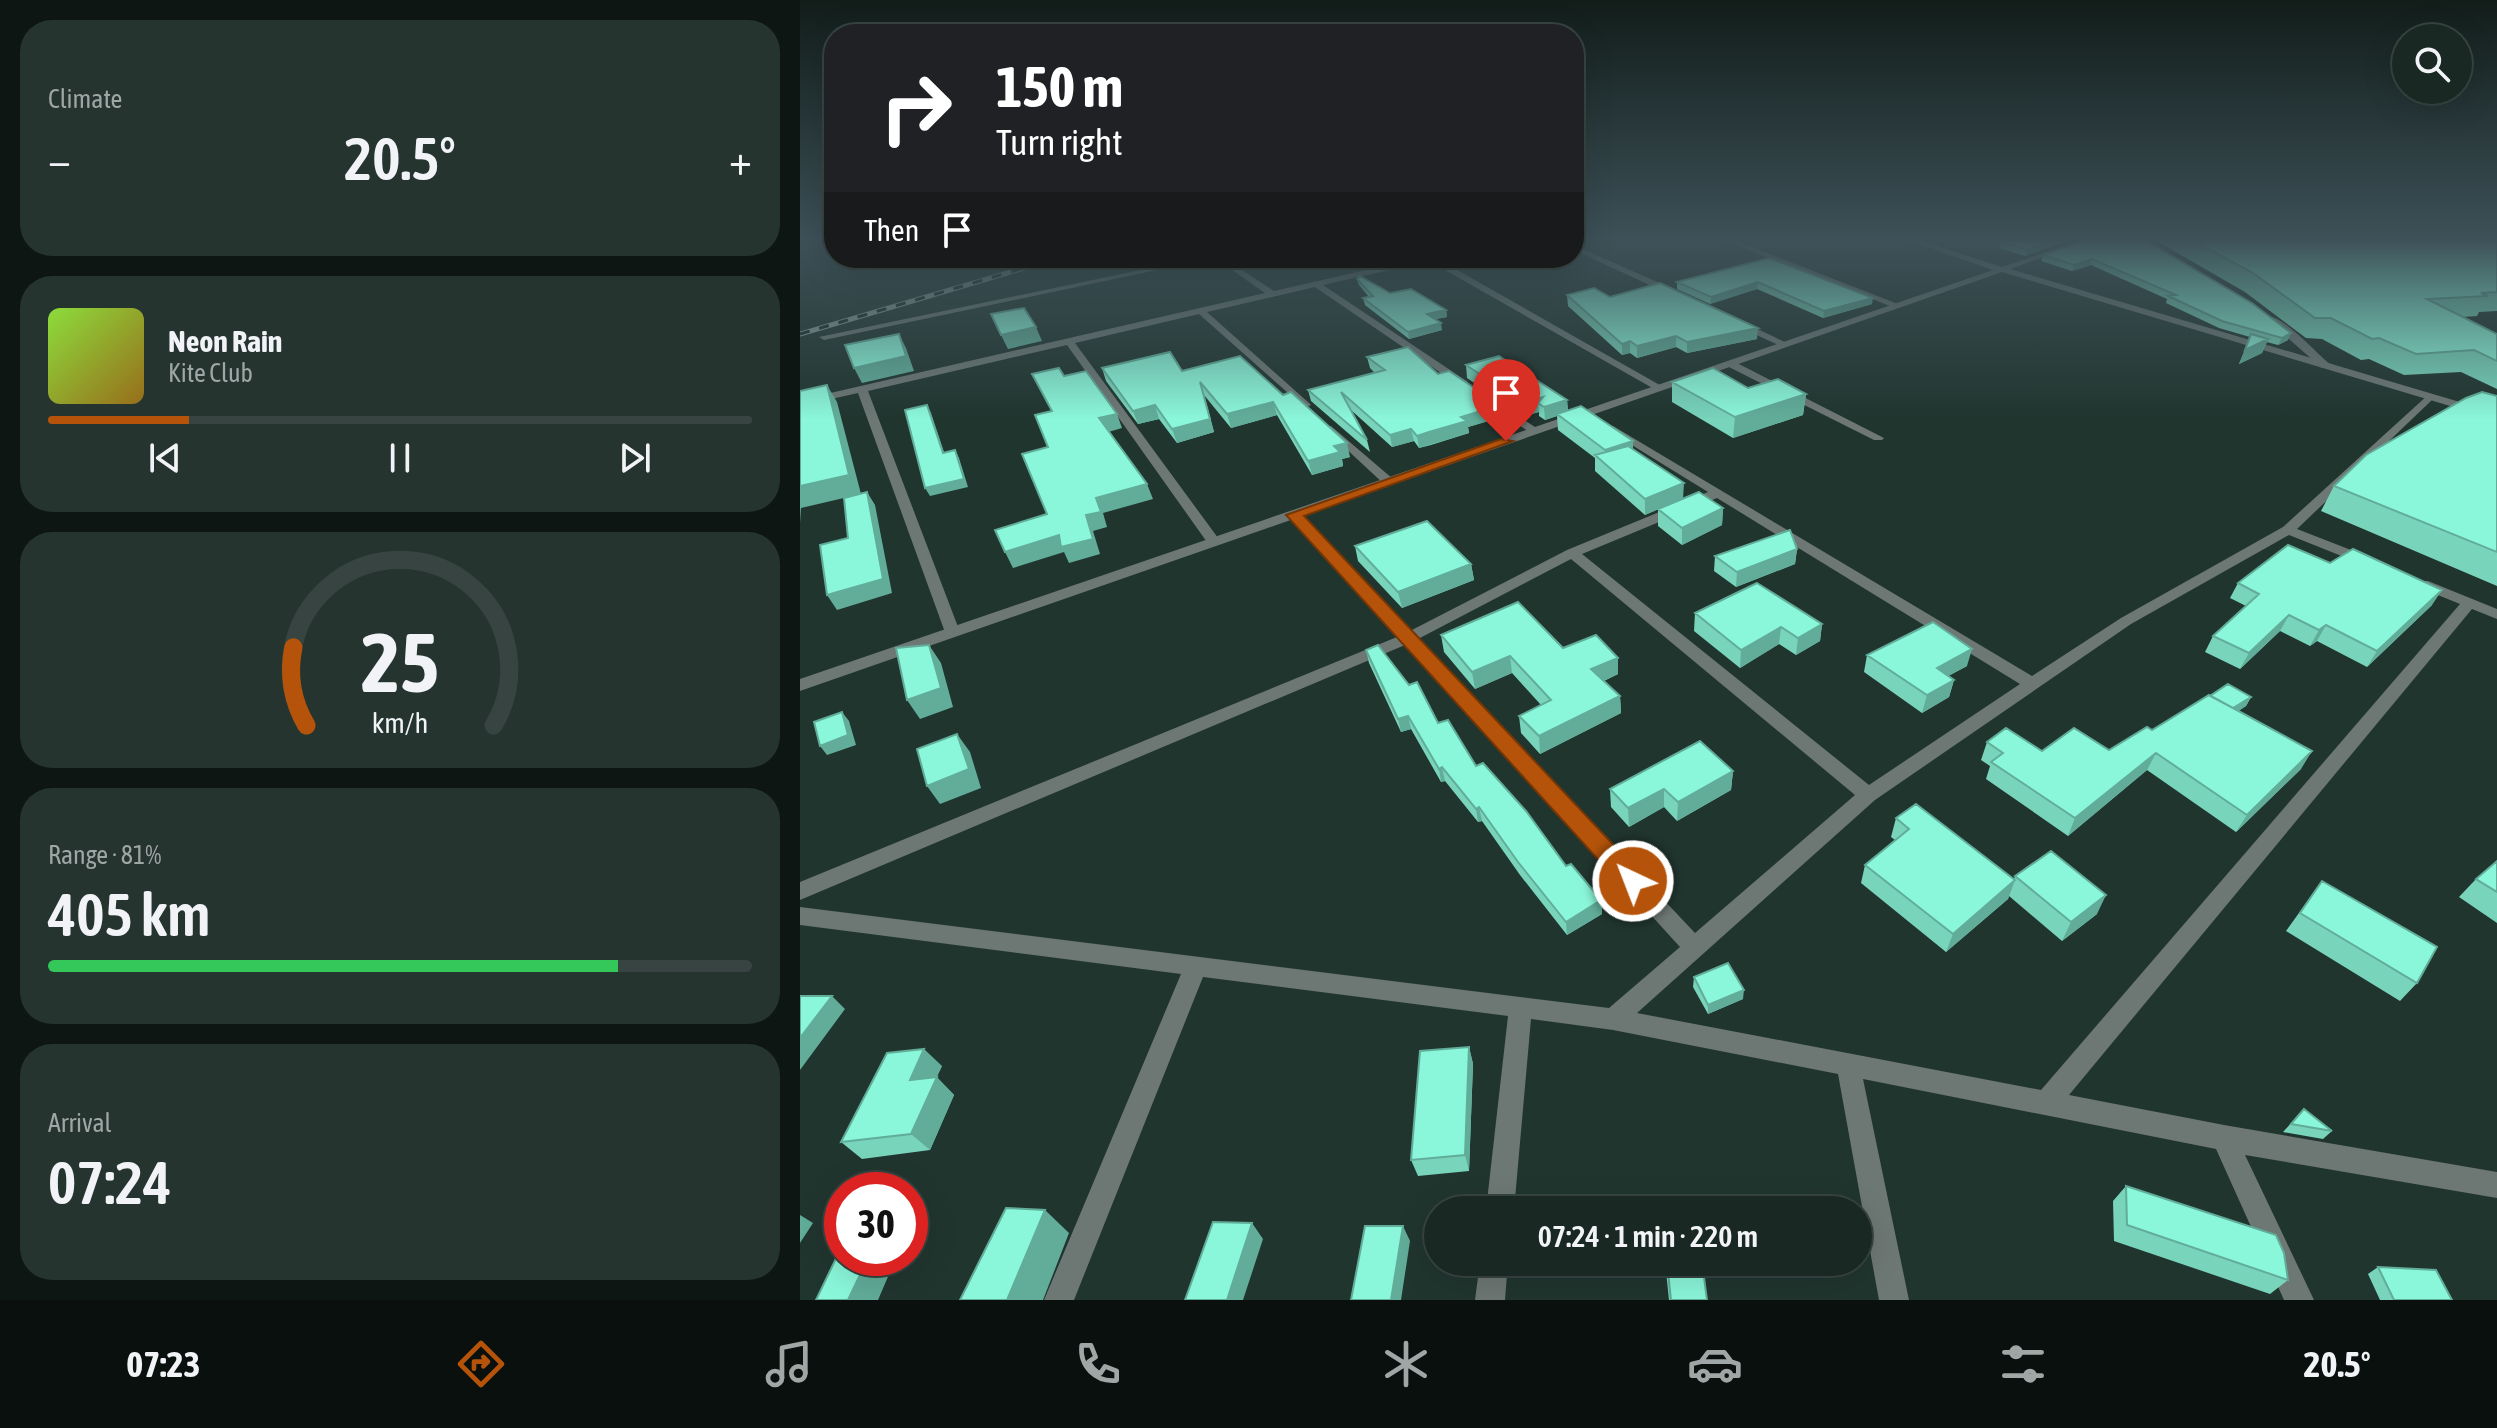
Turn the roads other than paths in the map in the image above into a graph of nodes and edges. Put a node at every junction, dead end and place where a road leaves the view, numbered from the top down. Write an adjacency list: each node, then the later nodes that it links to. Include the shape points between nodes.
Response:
1 (1011, 299): 12 (street)
2 (1253, 299): 9 (street)
3 (1338, 299): 25 (street)
4 (1501, 299): 17 (street)
5 (1879, 299): 8 (street)
6 (1919, 299): 8 (street)
7 (2099, 299): 16 (street)
8 (1898, 306): 14 (street)
9 (1201, 311): 13 (street); 27 (street)
10 (2265, 315): 16 (street)
11 (1729, 319): 14 (street)
12 (824, 337)
13 (1069, 341): 18 (street); 31 (street)
14 (1786, 345): 15 (street)
15 (1731, 364): 17 (street); 26 (street)
16 (2326, 366): 19 (street)
17 (1660, 388): 23 (street)
18 (862, 389): 21 (street); 37 (street)
19 (2429, 397): 22 (street); 30 (street)
20 (2497, 402): 22 (street)
21 (800, 403)
22 (2474, 410): 24 (street)
23 (1587, 413): 25 (street); 28 (street)
24 (2497, 417)
25 (1535, 431): 27 (street)
26 (1878, 438)
27 (1389, 482): 29 (street)
28 (1717, 493): 32 (street); 39 (street)
29 (1294, 515): 31 (street); 38 (street)
30 (2288, 530): 33 (street); 39 (street, via 2126,621)
31 (1214, 542): 37 (street)
32 (1572, 553): 38 (street); 41 (street)
33 (2385, 569)
34 (2413, 580): 35 (street)
35 (2469, 603): 36 (street); 49 (street)
36 (2497, 614)
37 (952, 632): 40 (street)
38 (1408, 638): 42 (street); 44 (street)
39 (2032, 684): 41 (street)
40 (800, 685)
41 (1868, 795): 44 (street)
42 (800, 891)
43 (801, 918): 45 (street)
44 (1694, 947): 47 (street)
45 (1196, 966): 46 (street); 54 (street)
46 (1521, 1007): 47 (street); 52 (street)
47 (1613, 1019): 48 (street)
48 (1848, 1065): 49 (street); 56 (street)
49 (2046, 1104): 50 (street)
50 (2224, 1138): 51 (street); 57 (street)
51 (2497, 1185)
52 (1501, 1196)
53 (1493, 1276): 55 (street)
54 (1059, 1300)
55 (1490, 1300)
56 (1894, 1300)
57 (2299, 1300)

